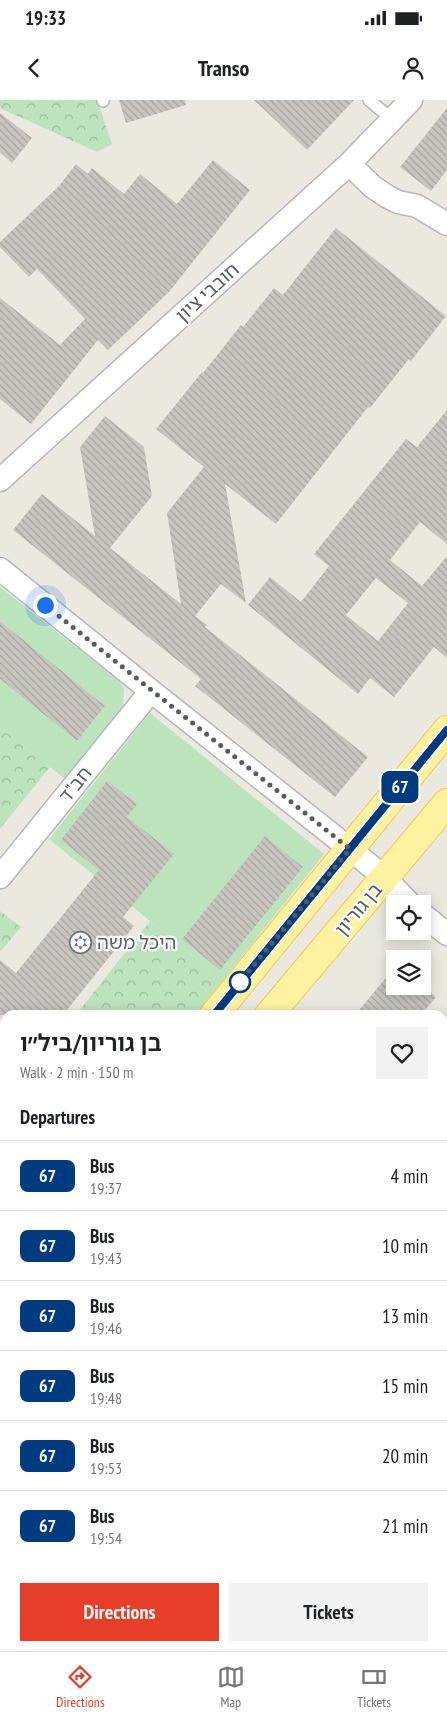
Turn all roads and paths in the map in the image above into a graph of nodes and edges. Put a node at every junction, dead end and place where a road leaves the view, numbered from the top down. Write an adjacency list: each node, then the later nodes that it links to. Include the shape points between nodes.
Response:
1 (369, 100): 3 (lane)
2 (411, 100): 3 (street, חובבי ציון)
3 (393, 120): 4 (street, חובבי ציון)
4 (348, 164): 5 (street, via 388,197 418,206); 6 (street, חובבי ציון)
5 (447, 224)
6 (0, 480)
7 (0, 569): 8 (street)
8 (151, 691): 11 (street); 12 (street, חב"ד)
9 (447, 730): 11 (main road)
10 (447, 803): 13 (main road, בן גוריון)
11 (350, 849): 13 (street); 17 (main road)
12 (0, 877)
13 (385, 878): 14 (street); 18 (main road, בן גוריון)
14 (401, 895)
15 (431, 921): 16 (street)
16 (447, 934)
17 (218, 1010)
18 (273, 1010)

